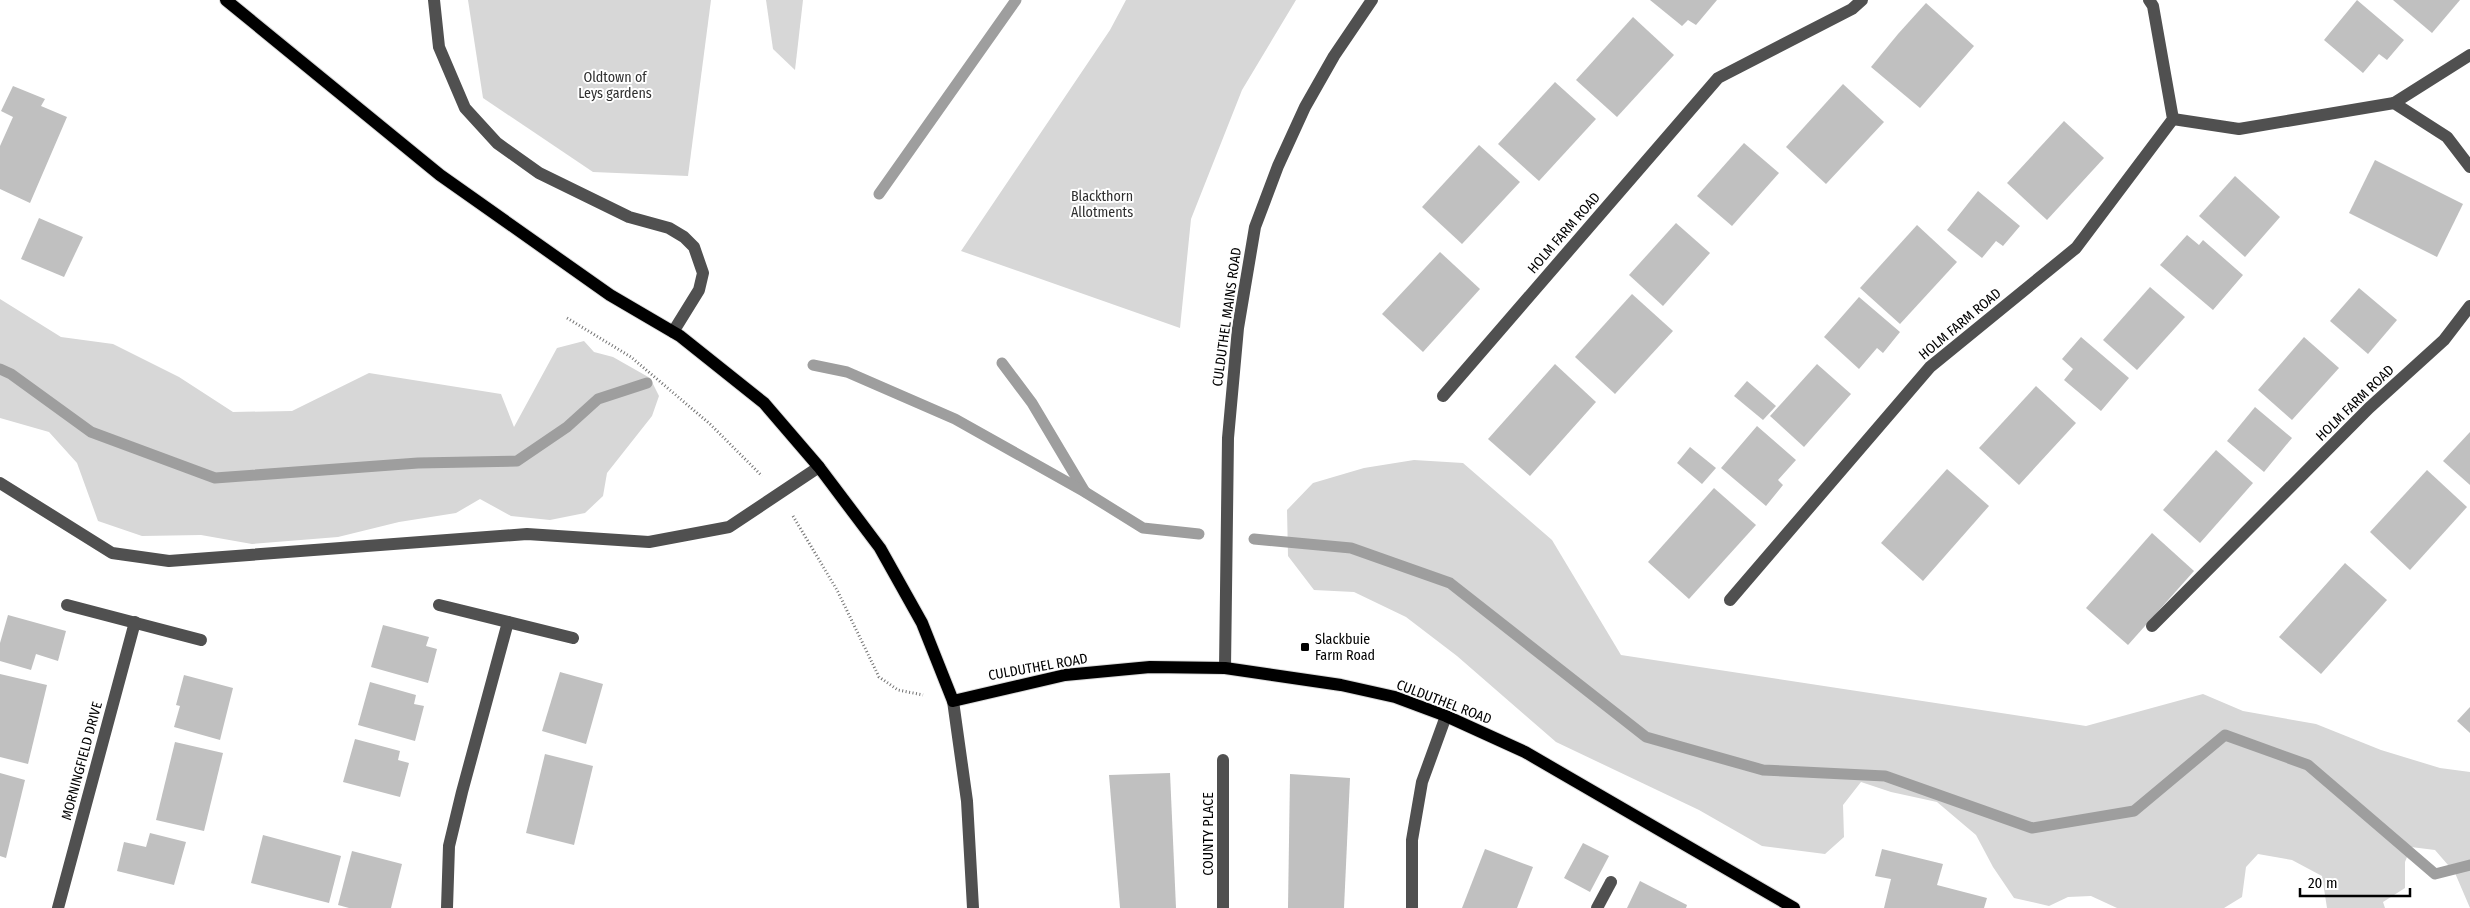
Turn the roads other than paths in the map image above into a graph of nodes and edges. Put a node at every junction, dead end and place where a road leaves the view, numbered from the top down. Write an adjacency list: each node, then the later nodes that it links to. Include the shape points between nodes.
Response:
1 (226, 0): 11 (main road, via 440,175 610,295)
2 (434, 0): 11 (street, via 439,47 465,108 497,143 539,173 629,217 669,228 694,247 703,273 699,290)
3 (1372, 0): 23 (street, CULDUTHEL MAINS ROAD, via 1305,107 1255,227 1238,328 1228,438)
4 (1862, 0): 12 (street, HOLM FARM ROAD, via 1852,9 1718,78)
5 (2149, 0): 8 (street, via 2153,6)
6 (2470, 55): 7 (street)
7 (2394, 103): 8 (street, via 2239,129); 9 (street, via 2447,137)
8 (2173, 119): 15 (street, HOLM FARM ROAD, via 2076,248 1930,367)
9 (2470, 167)
10 (2470, 306): 20 (street, HOLM FARM ROAD, via 2444,340 2369,408)
11 (673, 332): 13 (main road, via 764,403)
12 (1444, 396)
13 (819, 467): 14 (street, via 729,527 649,542 527,534 169,561 112,554); 24 (main road, via 880,548 922,623)
14 (0, 482)
15 (1730, 600)
16 (67, 605): 18 (street)
17 (439, 605): 19 (street)
18 (135, 622): 22 (street); 28 (street, MORNINGFIELD DRIVE)
19 (508, 622): 21 (street); 29 (street, via 449,846)
20 (2152, 626)
21 (573, 638)
22 (201, 640)
23 (1224, 668): 24 (main road, CULDUTHEL ROAD, via 1150,667 1064,675); 25 (main road, CULDUTHEL ROAD, via 1342,685 1396,698)
24 (953, 700): 30 (street, via 966,801)
25 (1446, 716): 32 (street, via 1422,782 1412,840); 34 (main road, CULDUTHEL ROAD, via 1526,752)
26 (1223, 760): 31 (street, COUNTY PLACE)
27 (1611, 882): 33 (street)
28 (58, 908)
29 (447, 908)
30 (973, 908)
31 (1223, 908)
32 (1412, 908)
33 (1597, 908)
34 (1794, 908)

